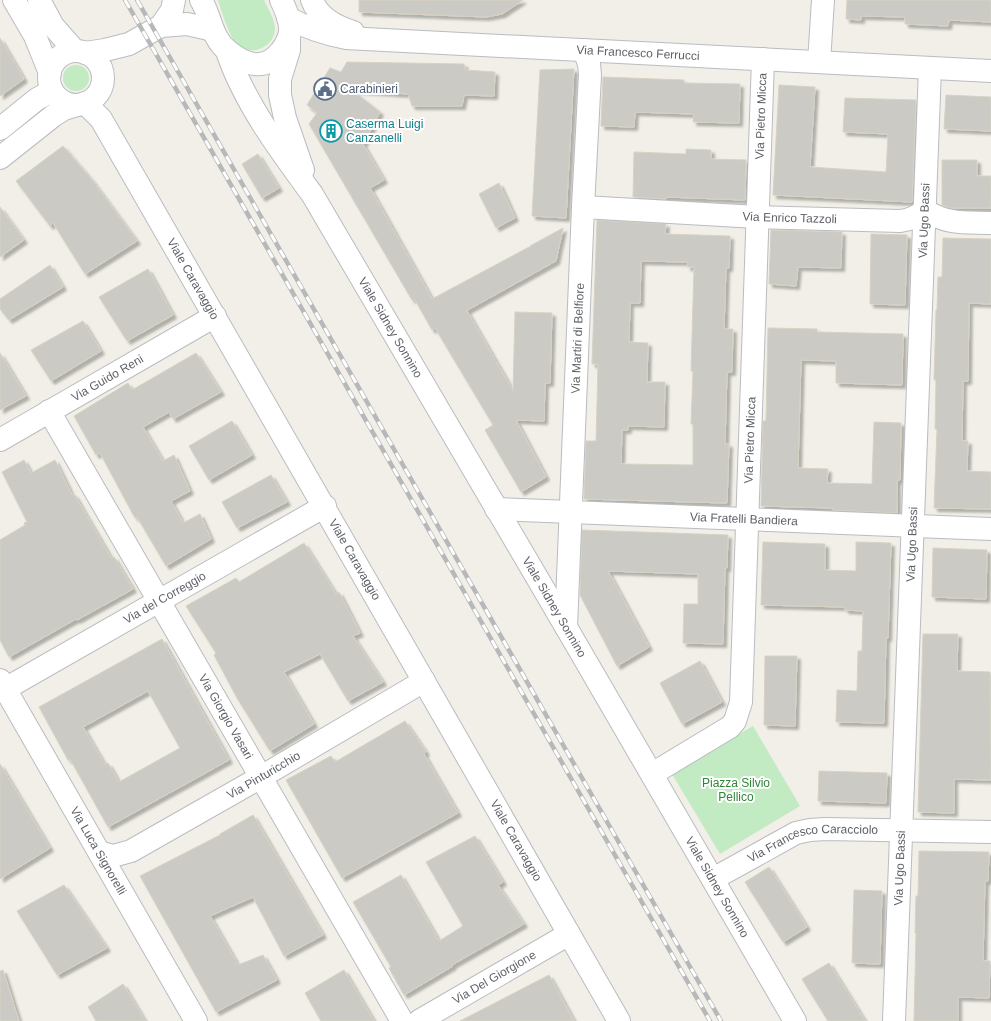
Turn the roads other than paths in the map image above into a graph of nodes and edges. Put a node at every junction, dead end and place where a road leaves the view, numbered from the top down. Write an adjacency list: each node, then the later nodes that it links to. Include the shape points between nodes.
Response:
1 (14, 0): 20 (street, via 35,36)
2 (39, 0): 14 (street, via 54,26)
3 (174, 0): 8 (street, via 172,10)
4 (201, 0): 9 (street)
5 (312, 0): 10 (street, via 320,13 340,28)
6 (823, 0): 16 (street)
7 (286, 17): 10 (street, Via Francesco Ferrucci, via 327,35); 13 (street, via 283,48 270,61 259,65 246,63); 24 (street, Viale Sidney Sonnino, via 289,50 280,79 280,95 285,118)
8 (161, 26): 9 (street, via 187,24); 11 (street)
9 (213, 30): 13 (street)
10 (377, 40): 12 (street, Via Francesco Ferrucci)
11 (129, 44): 14 (street, via 105,50); 19 (street)
12 (584, 50): 15 (street, Via Francesco Ferrucci); 25 (street, Via Martiri di Belfiore, via 590,75)
13 (227, 51): 24 (street, Viale Sidney Sonnino, via 233,69 252,104)
14 (80, 52): 19 (street, via 90,55 97,62); 20 (street, via 63,54 54,62)
15 (762, 59): 16 (street, Via Francesco Ferrucci); 27 (street, Via Pietro Micca)
16 (819, 62): 17 (street, Via Francesco Ferrucci)
17 (930, 68): 18 (street, Via Francesco Ferrucci); 26 (street, Via Ugo Bassi)
18 (991, 71)
19 (103, 79): 21 (street, via 99,92 93,99)
20 (51, 82): 21 (street, Viale Caravaggio, via 58,98); 22 (street, via 37,99)
21 (81, 104): 23 (street, via 64,109 53,116); 29 (street, Viale Caravaggio, via 102,119)
22 (0, 129)
23 (0, 158)
24 (312, 194): 33 (street, Viale Sidney Sonnino)
25 (583, 207): 27 (street, Via Enrico Tazzoli); 34 (street, Via Martiri di Belfiore)
26 (925, 210): 27 (street, Via Enrico Tazzoli, via 918,216 900,221); 28 (street, via 935,217 949,221); 36 (street, Via Ugo Bassi)
27 (756, 217): 35 (street, Via Pietro Micca)
28 (991, 223)
29 (215, 316): 30 (street, Via Guido Reni); 32 (street, Viale Caravaggio)
30 (49, 411): 31 (street, Via Guido Reni); 38 (street, Via Giorgio Vasari)
31 (0, 440)
32 (325, 506): 38 (street, Via del Correggio); 40 (street, Viale Caravaggio)
33 (496, 509): 34 (street, Via Fratelli Bandiera); 39 (street, Viale Sidney Sonnino)
34 (571, 512): 35 (street, Via Fratelli Bandiera); 39 (street, Via Martiri di Belfiore)
35 (747, 519): 36 (street, Via Fratelli Bandiera); 42 (street, Via Pietro Micca, via 741,702 737,716 730,726)
36 (913, 526): 37 (street, Via Fratelli Bandiera); 44 (street, Via Ugo Bassi)
37 (991, 529)
38 (159, 602): 41 (street, Via del Correggio); 43 (street, Via Giorgio Vasari)
39 (566, 627): 42 (street, Viale Sidney Sonnino)
40 (424, 681): 43 (street, Via Pinturicchio); 48 (street, Viale Caravaggio)
41 (3, 685): 46 (street, Via Luca Signorelli)
42 (652, 774): 47 (street, Viale Sidney Sonnino)
43 (261, 778): 46 (street, Via Pinturicchio, via 131,851 113,856); 50 (street, Via Giorgio Vasari)
44 (901, 830): 45 (street, Via Francesco Caracciolo); 47 (street, Via Francesco Caracciolo, via 825,829 796,833); 54 (street, Via Ugo Bassi)
45 (991, 832)
46 (99, 852): 49 (street, Via Luca Signorelli)
47 (713, 879): 53 (street, Viale Sidney Sonnino)
48 (569, 934): 51 (street, Via Del Giorgione); 52 (street, Viale Caravaggio)
49 (196, 1021)
50 (402, 1021)
51 (419, 1021)
52 (619, 1021)
53 (795, 1021)
54 (894, 1021)

